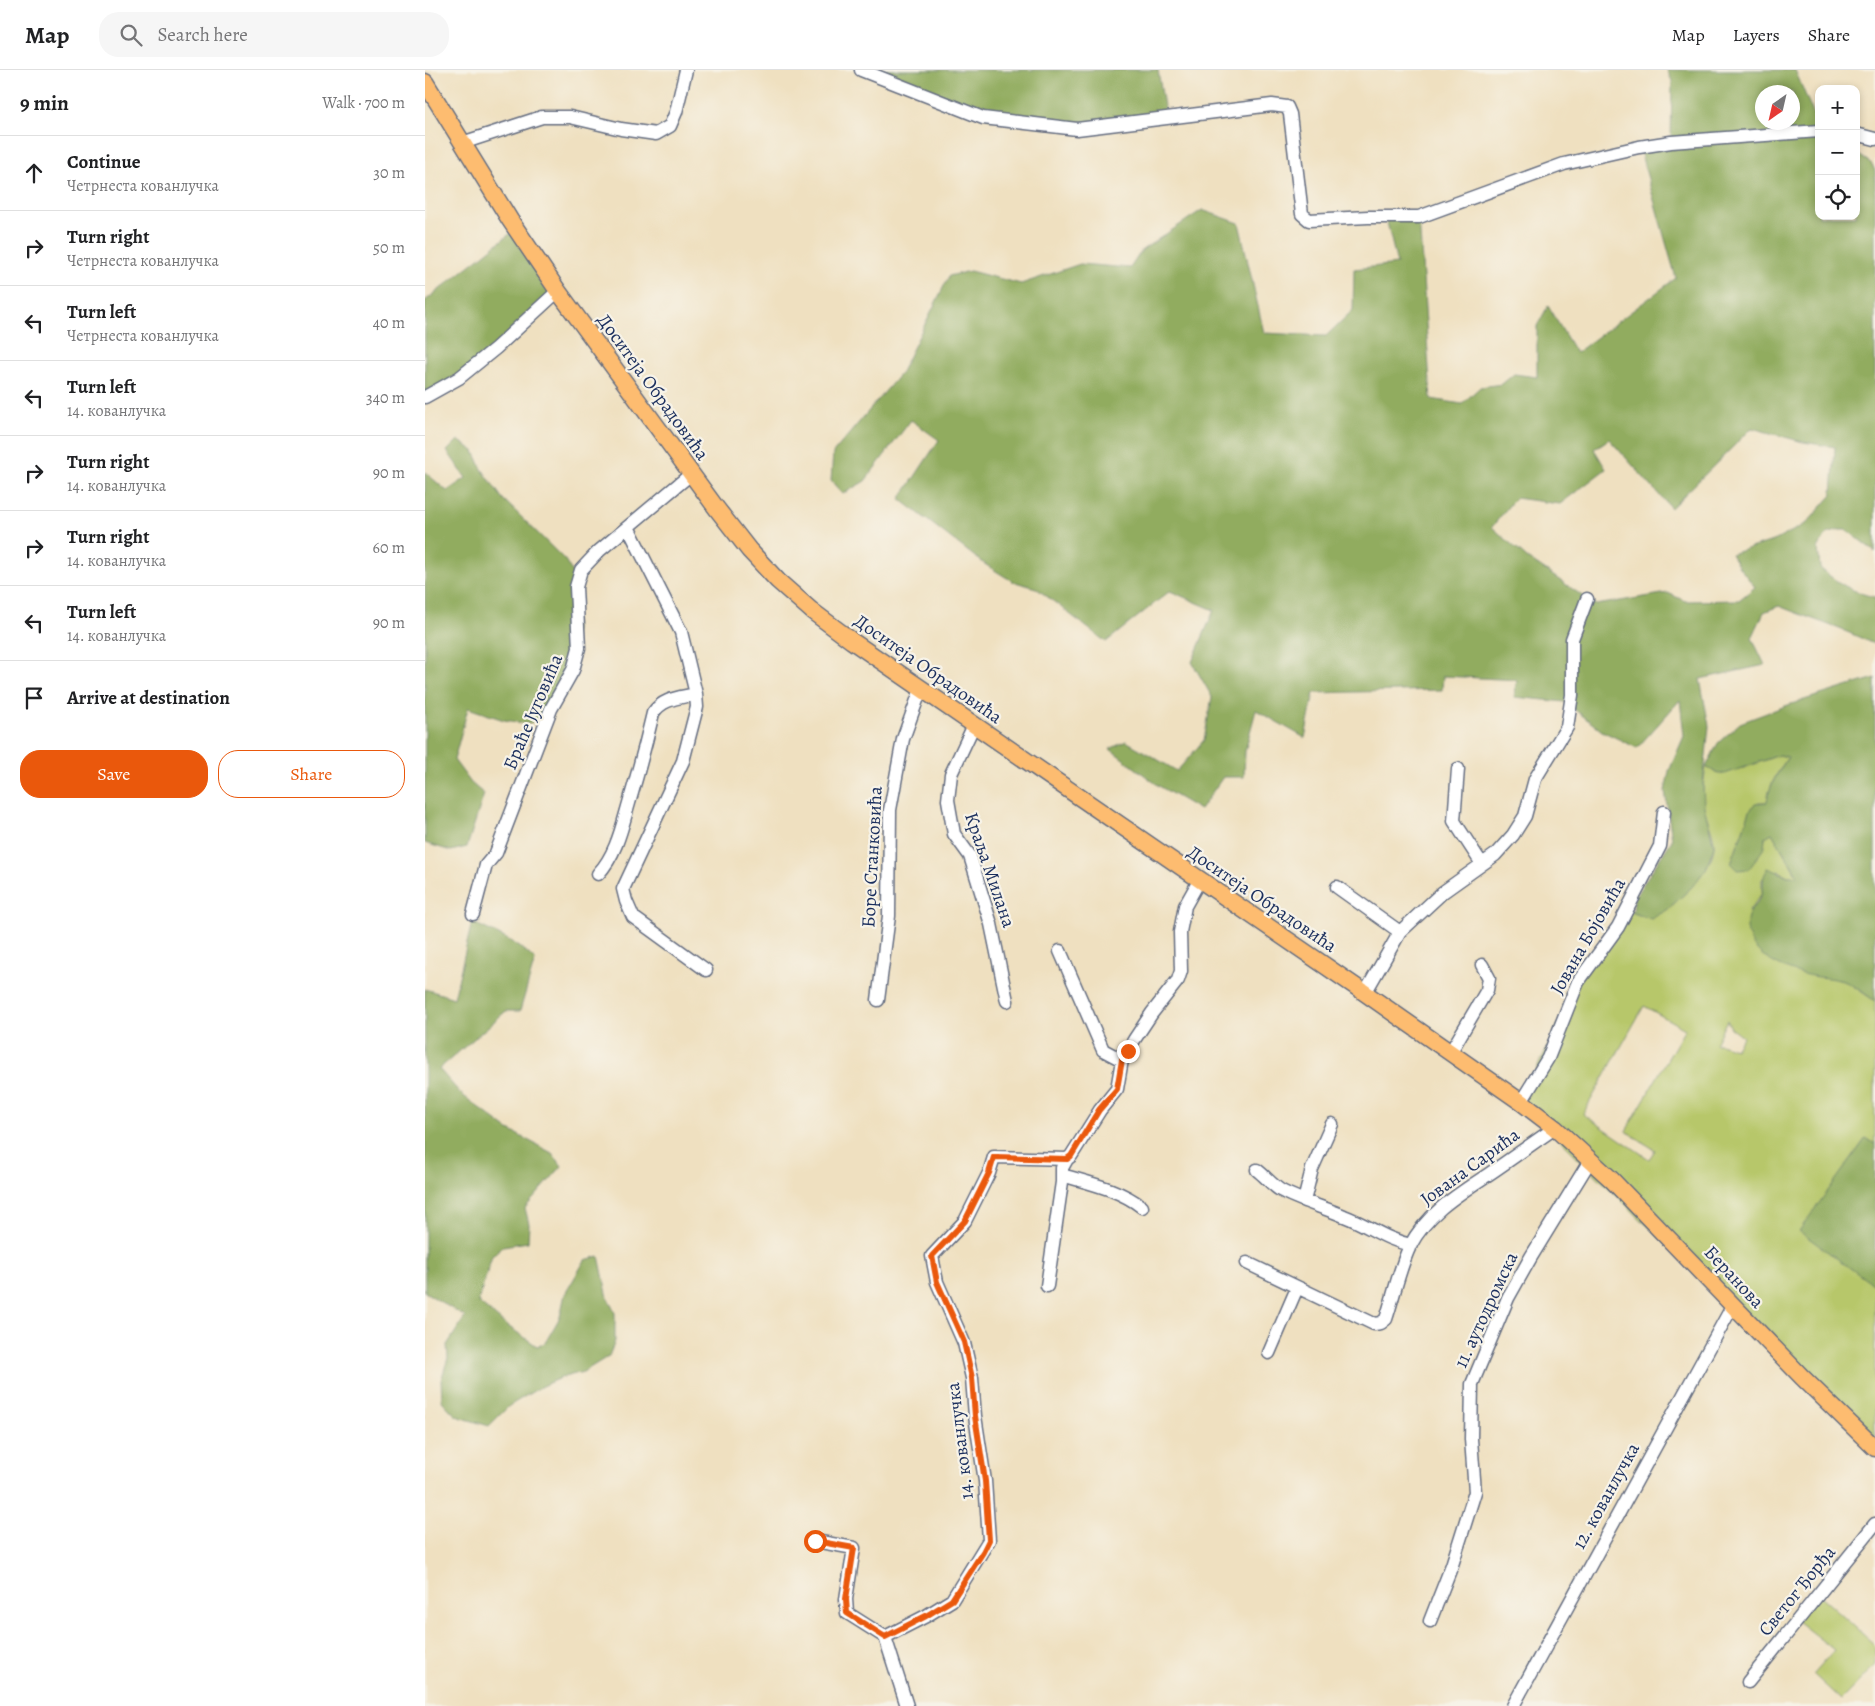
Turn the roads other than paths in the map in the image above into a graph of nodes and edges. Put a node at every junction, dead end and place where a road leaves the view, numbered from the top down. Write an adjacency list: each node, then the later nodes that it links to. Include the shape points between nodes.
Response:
1 (686, 70): 7 (street, via 676,112 669,126 656,134 554,116)
2 (861, 70): 4 (street, via 983,118 1077,129 1282,105 1290,114 1302,214 1309,220 1419,217 1564,164 1630,149 1671,142)
3 (425, 82): 7 (main road, Доситеја Обрадовића)
4 (1815, 131)
5 (1860, 135): 6 (street)
6 (1875, 139)
7 (462, 143): 8 (main road, Доситеја Обрадовића)
8 (558, 291): 9 (street, via 459,378); 10 (main road, Доситеја Обрадовића)
9 (425, 397)
10 (691, 474): 11 (street, Браће Југовића); 13 (main road, Доситеја Обрадовића, via 749,550 783,586 852,641)
11 (628, 527): 14 (street, via 681,632); 22 (street, Браће Југовића, via 581,570 576,587 579,648 573,670 551,709 496,853 486,865)
12 (1587, 599): 18 (street, via 1572,639 1572,695 1567,727 1535,780 1525,816 1513,835)
13 (921, 689): 15 (main road, Доситеја Обрадовића); 28 (street, Боре Станковића, via 903,739 890,810 889,916)
14 (696, 694): 19 (street, via 665,701 653,713 619,834 605,867); 26 (street, via 697,707 683,761 623,889 633,918)
15 (974, 725): 20 (main road, Доситеја Обрадовића); 29 (street, Краља Милана, via 951,774 948,800 955,834 970,856 991,924)
16 (1458, 769): 18 (street, via 1454,821)
17 (1664, 812): 32 (street, Јована Бојовића, via 1660,846 1618,927 1578,982 1548,1058)
18 (1482, 864): 23 (street, via 1443,892)
19 (598, 874)
20 (1199, 880): 27 (main road, Доситеја Обрадовића); 31 (street, via 1185,906 1180,932 1181,971 1178,980 1152,1012)
21 (1337, 887): 23 (street)
22 (473, 914)
23 (1400, 932): 27 (street)
24 (1060, 951): 31 (street, via 1103,1050)
25 (1481, 966): 30 (street, via 1489,978 1487,990)
26 (706, 970)
27 (1365, 994): 30 (main road, Доситеја Обрадовића)
28 (878, 1000)
29 (1007, 1001)
30 (1450, 1053): 32 (main road, Доситеја Обрадовића)
31 (1122, 1060): 36 (street, via 1117,1089)
32 (1521, 1102): 34 (main road, Доситеја Обрадовића)
33 (1332, 1124): 39 (street, via 1312,1170)
34 (1559, 1131): 35 (main road, Беранова); 41 (street, Јована Сарића, via 1455,1197 1434,1214)
35 (1591, 1158): 45 (main road, Беранова); 50 (street, 11. аутодромска, via 1508,1298 1472,1384 1471,1439 1475,1492)
36 (1067, 1159): 38 (street); 51 (street, 14. кованлучка, via 994,1157 965,1221 932,1256 937,1282 964,1342 972,1378 989,1540 952,1600)
37 (1257, 1170): 39 (street, via 1278,1188)
38 (1062, 1175): 40 (street, via 1124,1196); 43 (street)
39 (1304, 1201): 41 (street, via 1359,1222 1391,1240)
40 (1142, 1207)
41 (1411, 1245): 44 (street, Јована Сарића, via 1386,1319 1381,1323 1374,1324)
42 (1247, 1263): 44 (street, Јована Сарића)
43 (1047, 1286)
44 (1297, 1288): 46 (street)
45 (1733, 1304): 47 (main road, Беранова); 54 (street, 12. кованлучка)
46 (1269, 1353)
47 (1875, 1448)
48 (1875, 1524): 52 (street, Светог Ђорђа)
49 (815, 1541): 51 (street, via 854,1548 847,1613)
50 (1430, 1621)
51 (885, 1637): 53 (street)
52 (1748, 1682)
53 (907, 1706)
54 (1513, 1706)

